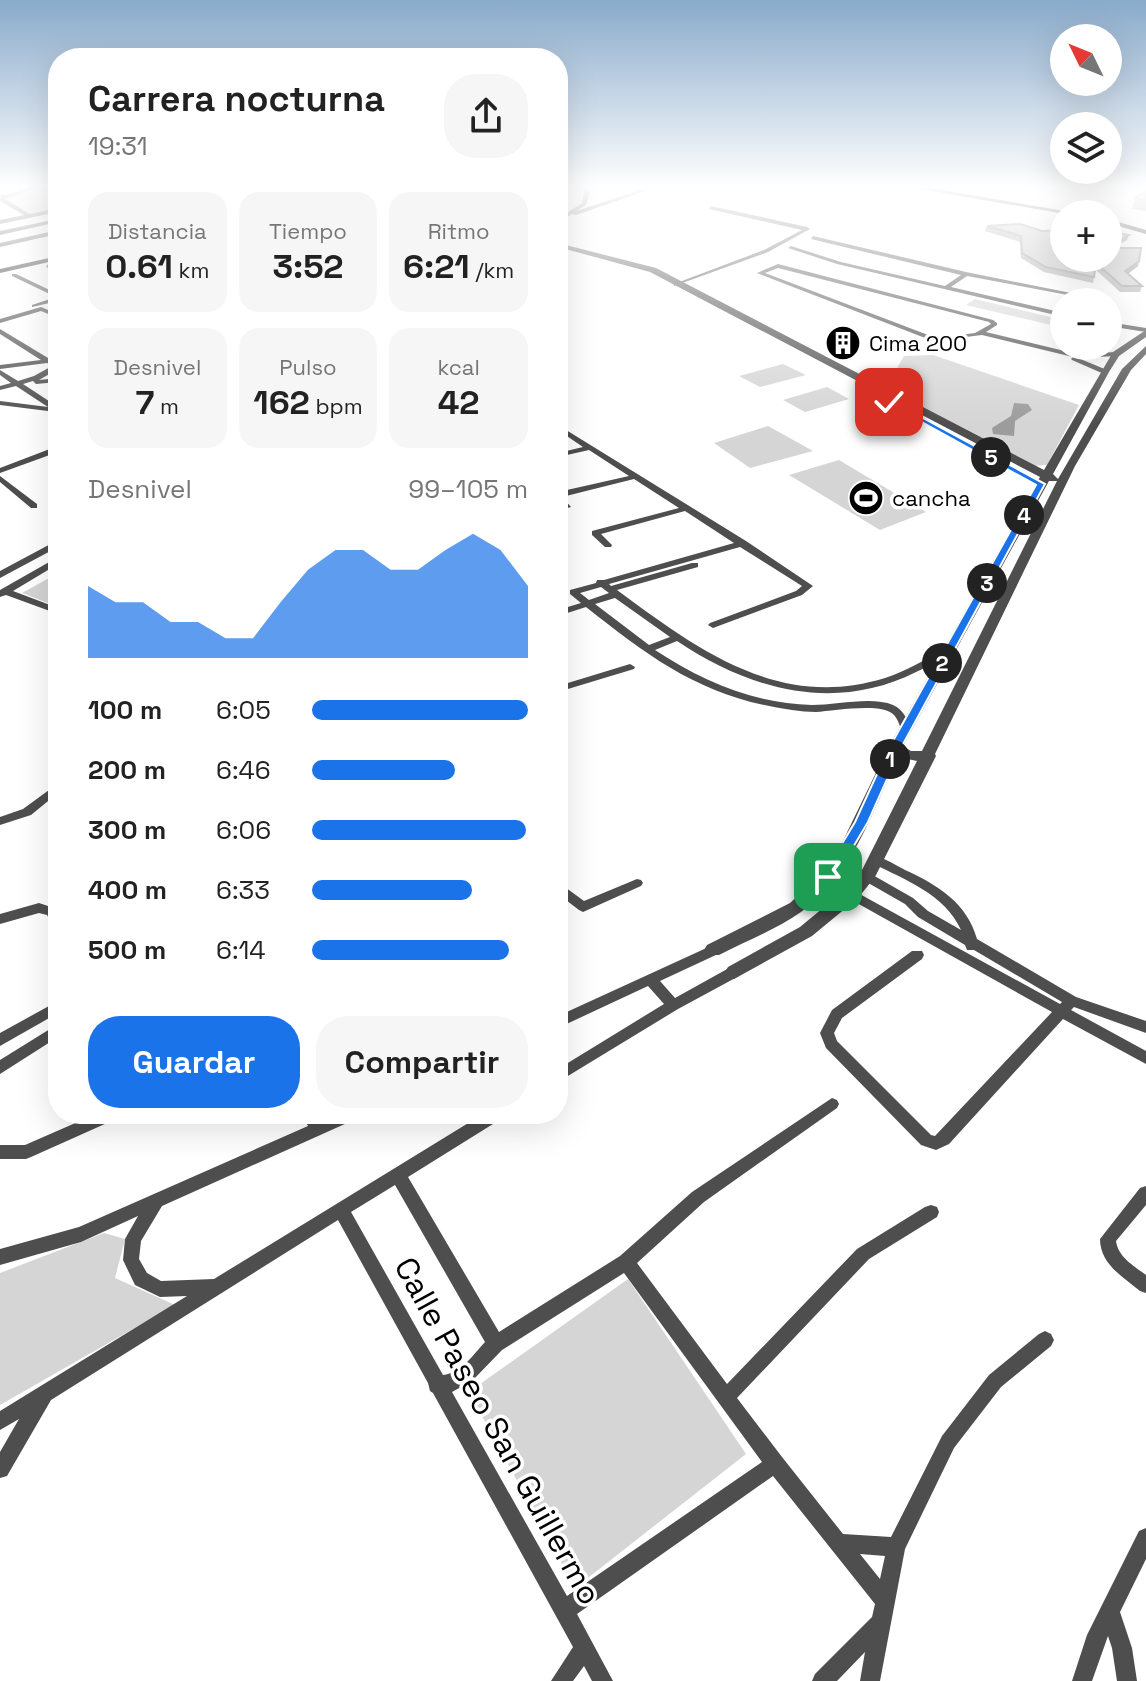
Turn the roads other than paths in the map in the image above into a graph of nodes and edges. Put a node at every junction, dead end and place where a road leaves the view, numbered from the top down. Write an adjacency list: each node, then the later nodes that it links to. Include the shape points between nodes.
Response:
1 (627, 266): 24 (street)
2 (643, 266): 10 (street)
3 (725, 266): 10 (street)
4 (779, 266): 18 (street, via 760,272)
5 (783, 266): 14 (street)
6 (854, 266): 11 (street)
7 (934, 266): 9 (street)
8 (5, 271): 13 (street)
9 (966, 274): 11 (street); 12 (street)
10 (676, 285): 24 (street)
11 (946, 288): 20 (street)
12 (1050, 290)
13 (48, 293)
14 (877, 293): 15 (street); 25 (street, via 995,324)
15 (867, 297)
16 (48, 301): 21 (street)
17 (857, 302): 18 (street)
18 (847, 306): 25 (street, via 935,340)
19 (48, 312): 21 (street)
20 (1050, 312)
21 (0, 318)
22 (1122, 330): 26 (street)
23 (0, 331): 31 (street)
24 (764, 334): 29 (street)
25 (979, 334): 27 (street); 36 (street)
26 (1144, 338): 28 (street); 55 (street)
27 (1050, 350)
28 (1122, 351)
29 (808, 356): 33 (street); 34 (street)
30 (1112, 360): 36 (street)
31 (48, 361)
32 (48, 363): 35 (street, via 34,360)
33 (830, 363): 34 (street); 44 (street)
34 (819, 365): 44 (street)
35 (0, 370): 39 (street)
36 (1104, 372): 54 (street)
37 (48, 373): 39 (street)
38 (48, 381): 39 (street)
39 (18, 383): 40 (street); 42 (street)
40 (0, 388)
41 (0, 403): 43 (street)
42 (48, 404)
43 (48, 410)
44 (923, 416): 54 (street)
45 (568, 433): 47 (street)
46 (48, 446): 50 (street)
47 (591, 447): 49 (street); 52 (street)
48 (48, 453): 51 (street)
49 (568, 453)
50 (0, 464)
51 (0, 471)
52 (637, 476): 56 (street); 58 (street)
53 (0, 478): 57 (street)
54 (1044, 480): 55 (street); 76 (street)
55 (1060, 488): 83 (street)
56 (568, 493)
57 (34, 506)
58 (687, 508): 59 (street, via 595,533); 60 (street)
59 (608, 545)
60 (747, 546): 66 (street); 67 (street); 73 (street, via 806,582 806,589)
61 (48, 549): 65 (street)
62 (48, 566): 63 (street)
63 (41, 570): 64 (street); 68 (street)
64 (48, 572)
65 (0, 575)
66 (600, 582): 67 (street); 69 (street, via 573,592)
67 (613, 592): 69 (street); 74 (street)
68 (2, 593): 70 (street)
69 (593, 607): 71 (street); 72 (street); 75 (street)
70 (48, 608)
71 (568, 611)
72 (568, 618)
73 (713, 625)
74 (677, 638): 75 (street); 77 (street)
75 (648, 649): 79 (street)
76 (949, 651): 77 (street, via 884,682 836,691 760,682); 81 (street)
77 (700, 655): 79 (street)
78 (630, 667): 80 (street)
79 (674, 668): 81 (street, via 720,692 775,705 889,707 899,713)
80 (568, 686)
81 (906, 729): 82 (street)
82 (895, 748): 83 (street, via 908,756); 93 (street, via 828,877)
83 (929, 756): 86 (street)
84 (48, 795): 85 (street, via 27,812)
85 (0, 821)
86 (876, 860): 87 (street); 95 (street, via 954,903)
87 (867, 877): 90 (street); 95 (street)
88 (637, 883): 89 (street, via 583,907)
89 (568, 895)
90 (852, 895): 94 (street, via 835,914); 98 (street)
91 (48, 911): 92 (street, via 39,908)
92 (0, 919)
93 (775, 919): 94 (street); 96 (street)
94 (796, 939): 99 (street)
95 (972, 942): 98 (street); 101 (street)
96 (720, 947): 99 (street); 100 (street)
97 (917, 955): 104 (street, via 837,1014 827,1033 831,1044 926,1140 944,1139)
98 (973, 963): 104 (street)
99 (741, 968): 102 (street)
100 (652, 981): 102 (street); 105 (street)
101 (1071, 1001): 104 (street); 106 (street)
102 (673, 1005): 111 (street)
103 (48, 1012): 108 (street)
104 (1060, 1013): 109 (street)
105 (568, 1018)
106 (1146, 1027)
107 (48, 1037): 110 (street)
108 (0, 1040)
109 (1146, 1058)
110 (0, 1068)
111 (568, 1070)
112 (832, 1104): 125 (street, Calle Paseo San Guillermo, via 698,1197)
113 (89, 1124): 118 (street, via 26,1152)
114 (315, 1124): 117 (street)
115 (329, 1124): 117 (street)
116 (480, 1124): 119 (street)
117 (318, 1129): 121 (street)
118 (0, 1152)
119 (398, 1175): 122 (street); 129 (street, Calle Paseo San Guillermo)
120 (1146, 1193): 126 (street, via 1107,1245 1110,1254)
121 (156, 1201): 124 (street, via 81,1234); 127 (street, via 133,1239 131,1260 141,1279 160,1289)
122 (341, 1210): 127 (street); 130 (street, Calle Paseo San Guillermo)
123 (931, 1212): 132 (street, via 863,1254)
124 (0, 1257)
125 (626, 1262): 129 (street, Calle Paseo San Guillermo); 132 (street)
126 (1146, 1285)
127 (214, 1287): 131 (street)
128 (1045, 1340): 138 (street, via 995,1381 948,1442)
129 (496, 1344): 130 (street, via 466,1375)
130 (436, 1385): 141 (street, Calle Paseo San Guillermo)
131 (45, 1393): 133 (street); 135 (street)
132 (727, 1396): 134 (street)
133 (0, 1421)
134 (775, 1464): 137 (street); 141 (street)
135 (0, 1469)
136 (1146, 1538): 140 (street)
137 (838, 1543): 138 (street); 139 (street)
138 (896, 1547): 139 (street)
139 (884, 1600): 142 (street)
140 (1109, 1610): 148 (street); 149 (street)
141 (563, 1611): 143 (street, Calle Paseo San Guillermo)
142 (880, 1623): 146 (street); 147 (street)
143 (584, 1648): 144 (street); 145 (street, Calle Paseo San Guillermo)
144 (561, 1681)
145 (603, 1681)
146 (822, 1681)
147 (870, 1681)
148 (1082, 1681)
149 (1127, 1681)

